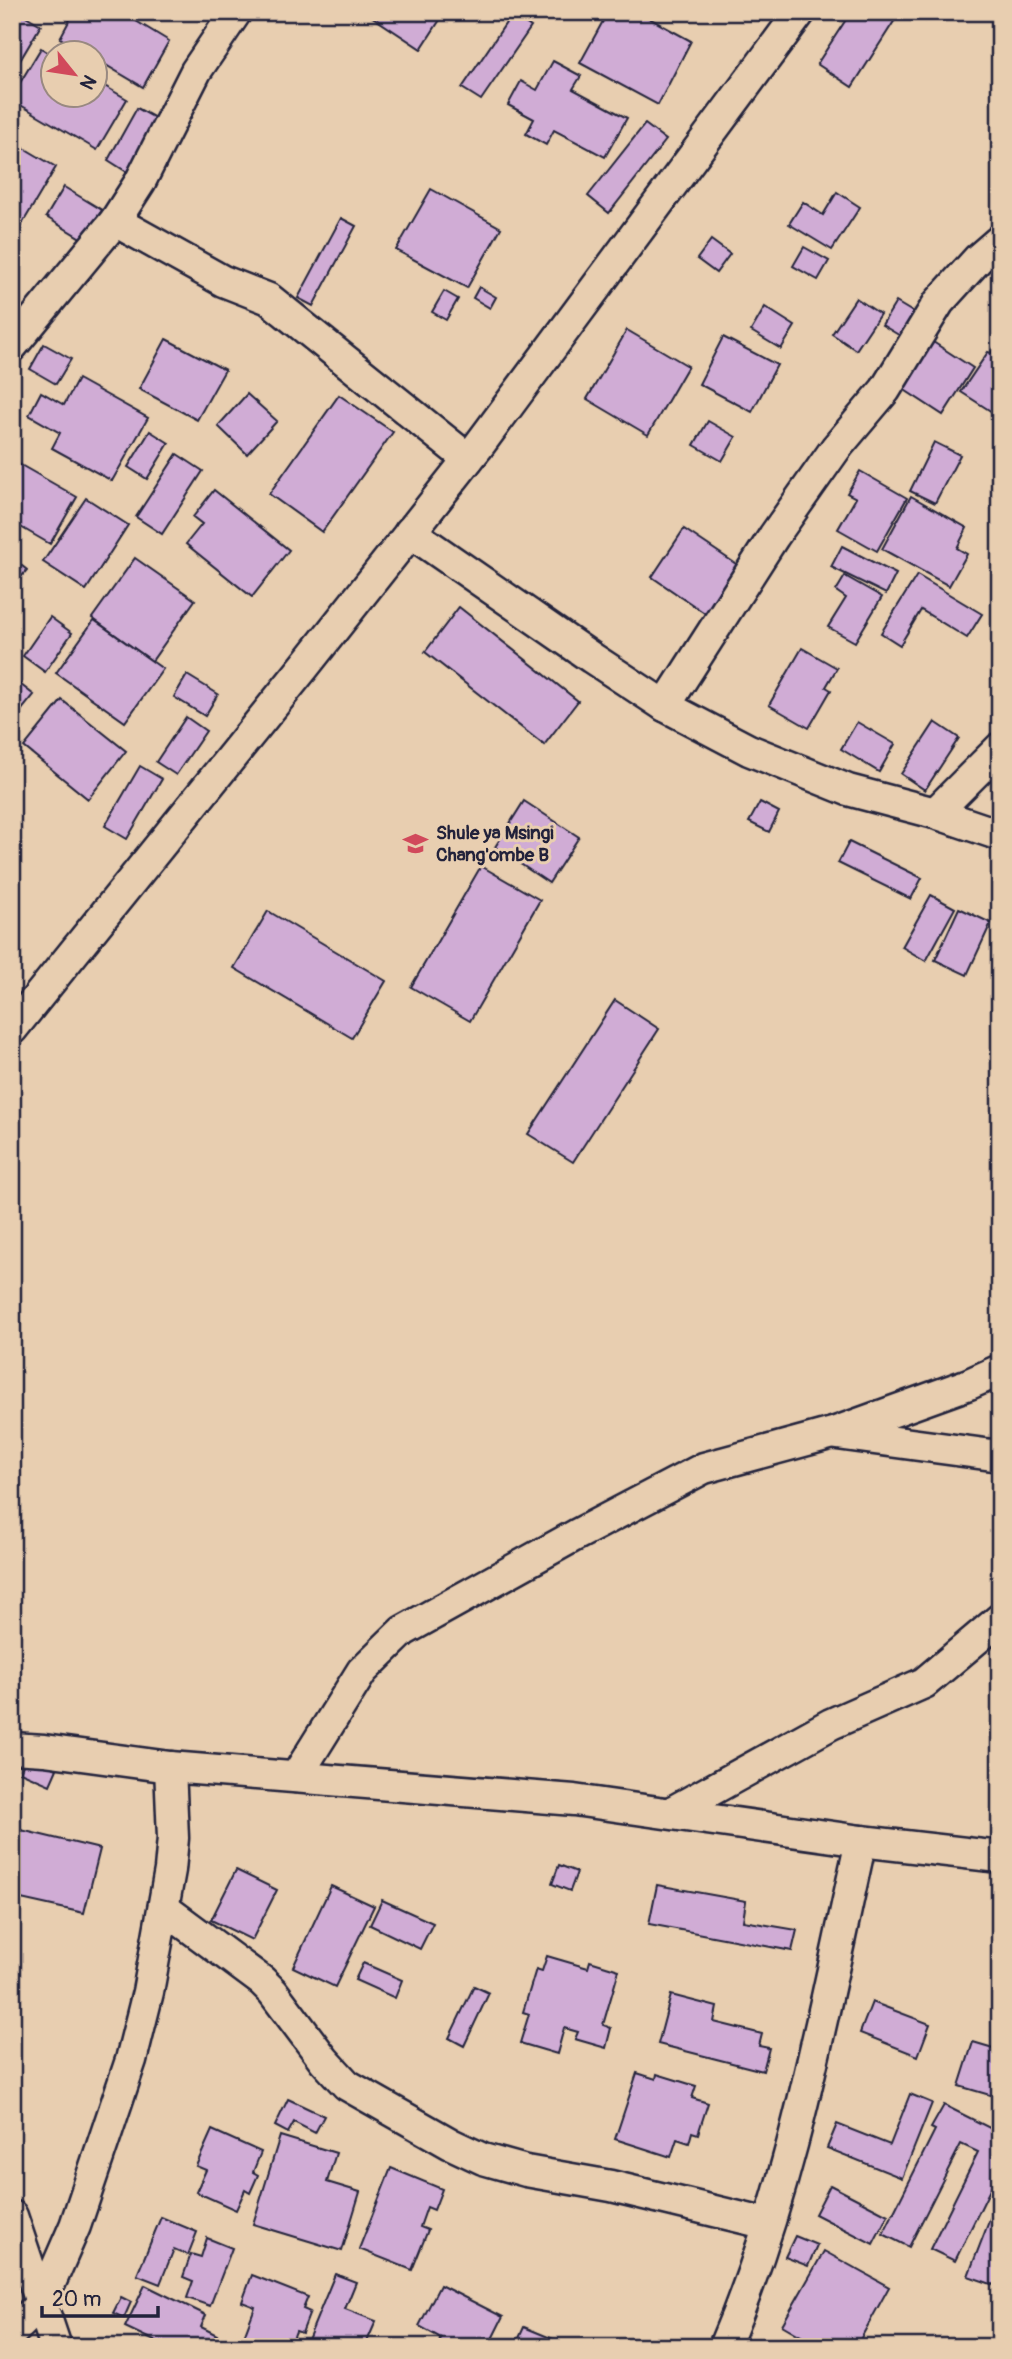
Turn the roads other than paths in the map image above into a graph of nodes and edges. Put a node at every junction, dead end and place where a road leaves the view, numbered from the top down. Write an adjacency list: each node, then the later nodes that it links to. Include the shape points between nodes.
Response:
1 (236, 12): 3 (street, via 196,71)
2 (800, 12): 6 (street)
3 (115, 220): 5 (street); 6 (street, via 223,281 269,299)
4 (1000, 240): 8 (street, via 939,302 884,390 835,448 774,536)
5 (12, 346)
6 (468, 459): 7 (street)
7 (411, 532): 8 (street); 12 (street)
8 (665, 706): 10 (street, via 749,750 848,790)
9 (1000, 748): 10 (street)
10 (935, 813): 11 (street)
11 (1000, 835)
12 (12, 1029)
13 (1000, 1370): 14 (street)
14 (833, 1433): 15 (street); 19 (street, via 704,1468 404,1632 362,1671)
15 (1000, 1456)
16 (1000, 1619): 20 (street, via 924,1683 831,1724)
17 (12, 1748): 18 (street)
18 (170, 1767): 19 (street); 23 (street, via 173,1838)
19 (296, 1777): 20 (street, via 574,1800)
20 (670, 1813): 21 (street)
21 (862, 1841): 22 (street); 25 (street, via 799,2114)
22 (1000, 1857)
23 (165, 1909): 25 (street, via 262,1981 347,2085 451,2144 483,2160 526,2171 611,2186); 26 (street, via 131,2060 75,2226)
24 (12, 2216): 26 (street)
25 (768, 2224): 29 (street)
26 (41, 2304): 27 (street); 28 (street)
27 (12, 2332)
28 (56, 2347)
29 (724, 2347)

